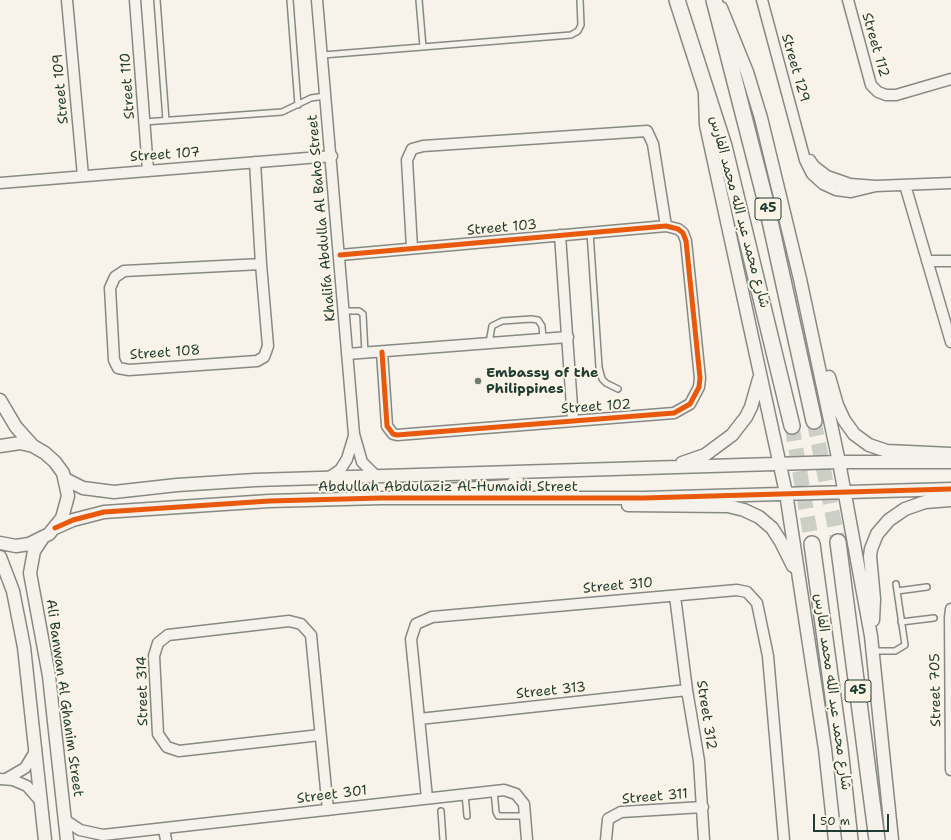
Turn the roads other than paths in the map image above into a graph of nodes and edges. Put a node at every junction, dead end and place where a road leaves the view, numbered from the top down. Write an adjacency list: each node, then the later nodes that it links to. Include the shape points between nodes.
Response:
1 (67, 0): 24 (street, Street 109)
2 (135, 0): 20 (street, Street 110)
3 (157, 0): 19 (lane)
4 (290, 0): 18 (lane)
5 (317, 0): 14 (street, Khalifa Abdulla Al Baho Street)
6 (419, 0): 13 (lane)
7 (580, 0): 13 (lane, via 581,25 578,31 571,34)
8 (677, 0): 16 (main road, شارع محمد عبد الله محمد الفارس / 45)
9 (714, 0): 49 (main road, شارع محمد عبد الله محمد الفارس / 45, via 766,203)
10 (717, 0): 41 (street, via 738,49 761,118)
11 (762, 0): 27 (street, Street 129, via 808,167 823,184 843,192 876,186)
12 (848, 0): 15 (street, Street 112, via 871,85 878,92 896,95)
13 (423, 47): 14 (lane)
14 (322, 55): 17 (street, Khalifa Abdulla Al Baho Street)
15 (951, 79)
16 (705, 90): 45 (street, via 706,125); 50 (main road, شارع محمد عبد الله محمد الفارس / 45, via 728,161)
17 (326, 96): 18 (lane, via 311,98); 21 (street, Khalifa Abdulla Al Baho Street)
18 (298, 105): 19 (lane, via 282,112)
19 (166, 120): 20 (lane)
20 (144, 122): 23 (street, Street 110)
21 (332, 156): 22 (street, Street 107); 32 (street, Khalifa Abdulla Al Baho Street)
22 (255, 162): 23 (street, Street 107); 35 (street, Street 108)
23 (148, 170): 24 (street, Street 107)
24 (83, 176): 25 (street, Street 107)
25 (0, 183)
26 (951, 183): 27 (street, Street 129)
27 (905, 185): 33 (street)
28 (666, 226): 29 (street, Street 103); 31 (street, via 653,144 647,131 423,146 412,149 407,160); 48 (street, Street 102, via 678,229 686,240 700,378 695,396 683,410 674,413)
29 (590, 232): 30 (street, Street 103); 46 (lane, via 599,367 606,383)
30 (560, 235): 31 (street, Street 103); 37 (street, Street 102)
31 (412, 248): 32 (street, Street 103)
32 (340, 255): 36 (street, Khalifa Abdulla Al Baho Street)
33 (927, 261): 34 (street); 39 (street)
34 (951, 261)
35 (261, 264): 35 (street, Street 108, via 124,271 116,277 110,288 114,360 118,368 129,370 257,360 264,356 268,346)
36 (344, 311): 43 (lane, via 357,310 363,314); 44 (street, Khalifa Abdulla Al Baho Street)
37 (568, 336): 38 (street); 48 (street, Street 102)
38 (543, 339): 40 (street); 40 (lane, via 542,326 538,320 502,321 495,323 490,329)
39 (951, 342)
40 (489, 343): 42 (street)
41 (816, 345): 54 (street, via 843,416 849,428 861,440 877,449 887,451); 55 (street)
42 (382, 352): 43 (street); 48 (street, Street 102, via 387,426 393,434)
43 (365, 353): 44 (street)
44 (347, 354): 51 (street, Khalifa Abdulla Al Baho Street)
45 (760, 374): 57 (street); 58 (street, via 752,407 732,435 705,455)
46 (618, 389)
47 (0, 400): 53 (street, via 16,427)
48 (573, 421)
49 (814, 421)
50 (792, 426)
51 (354, 434): 60 (street, Khalifa Abdulla Al Baho Street, via 362,462); 62 (street, Khalifa Abdulla Al Baho Street, via 347,459 340,470)
52 (0, 446): 53 (street)
53 (33, 446): 61 (street, via 45,452 55,462)
54 (951, 454)
55 (840, 462): 56 (street, Abdullah Abdulaziz Al-Humaidi Street); 57 (street, Abdullah Abdulaziz Al-Humaidi Street); 64 (street)
56 (951, 462)
57 (781, 464): 58 (street, Abdullah Abdulaziz Al-Humaidi Street); 65 (street)
58 (664, 468): 59 (street, Abdullah Abdulaziz Al-Humaidi Street)
59 (516, 473): 60 (street, Abdullah Abdulaziz Al-Humaidi Street); 66 (street, via 517,481 510,486 432,490)
60 (377, 477): 62 (street, Abdullah Abdulaziz Al-Humaidi Street)
61 (65, 479): 62 (street, Abdullah Abdulaziz Al-Humaidi Street, via 83,488 114,492 220,482); 69 (street, via 68,496 66,507)
62 (326, 479)
63 (951, 489): 64 (street, Abdullah Abdulaziz Al-Humaidi Street)
64 (844, 492): 65 (street, Abdullah Abdulaziz Al-Humaidi Street); 83 (street)
65 (786, 493): 67 (street, Abdullah Abdulaziz Al-Humaidi Street); 75 (street)
66 (381, 498): 67 (street, Abdullah Abdulaziz Al-Humaidi Street); 69 (street, Abdullah Abdulaziz Al-Humaidi Street, via 223,503 114,512 83,516)
67 (583, 498): 75 (street, via 626,505 736,508 759,517 777,535)
68 (951, 500): 83 (street, via 925,502 905,509 877,534 870,556 874,606)
69 (55, 528): 70 (street)
70 (42, 539): 72 (street, via 16,546); 100 (street, Ali Banwan Al Ghanim Street, via 34,551 30,573 48,669)
71 (838, 542): 114 (main road, شارع محمد عبد الله محمد الفارس / 45)
72 (0, 543)
73 (812, 544): 113 (main road, شارع محمد عبد الله محمد الفارس / 45)
74 (0, 557): 88 (street, via 11,586 20,623)
75 (799, 580): 112 (street, via 825,749)
76 (896, 584): 78 (lane)
77 (927, 587): 78 (lane)
78 (897, 591): 82 (lane)
79 (675, 596): 85 (street, Street 312); 86 (street, Street 310, via 432,617 416,624 411,639); 111 (street, Street 310, via 737,590 747,592 757,603 768,656)
80 (951, 609): 89 (street, Street 705)
81 (934, 618): 82 (lane)
82 (901, 622): 84 (lane, via 905,645 895,651)
83 (871, 636): 84 (street)
84 (873, 651): 115 (street)
85 (687, 690): 86 (street, Street 313); 95 (street, Street 312, via 699,761)
86 (419, 719): 93 (street, Street 310)
87 (320, 735): 87 (street, Street 314, via 311,634 301,624 288,621 168,635 158,643 154,656 158,734 166,747 179,751); 96 (street, Street 314)
88 (36, 750): 90 (street, via 25,768); 94 (street)
89 (951, 770)
90 (3, 779): 94 (street, via 27,786)
91 (494, 791): 92 (street, Street 301); 99 (street, Street 301, via 504,790 516,794 524,804); 99 (lane, via 498,816)
92 (465, 794): 93 (street, Street 301); 98 (lane)
93 (427, 798): 96 (street, Street 301)
94 (41, 802): 103 (street)
95 (703, 807): 109 (street, Street 311, via 621,812 608,819); 110 (street, Street 312)
96 (328, 810): 101 (street, Street 301)
97 (441, 811): 107 (lane)
98 (467, 816)
99 (526, 816): 108 (street, Street 301)
100 (65, 820): 102 (street, Street 301, via 80,830); 104 (street, Ali Banwan Al Ghanim Street)
101 (164, 829): 102 (street, Street 301); 106 (street)
102 (103, 835): 105 (street, Street 301)
103 (45, 840)
104 (67, 840)
105 (91, 840)
106 (166, 840)
107 (443, 840)
108 (527, 840)
109 (606, 840)
110 (704, 840)
111 (784, 840)
112 (835, 840)
113 (850, 840)
114 (877, 840)
115 (892, 840)

